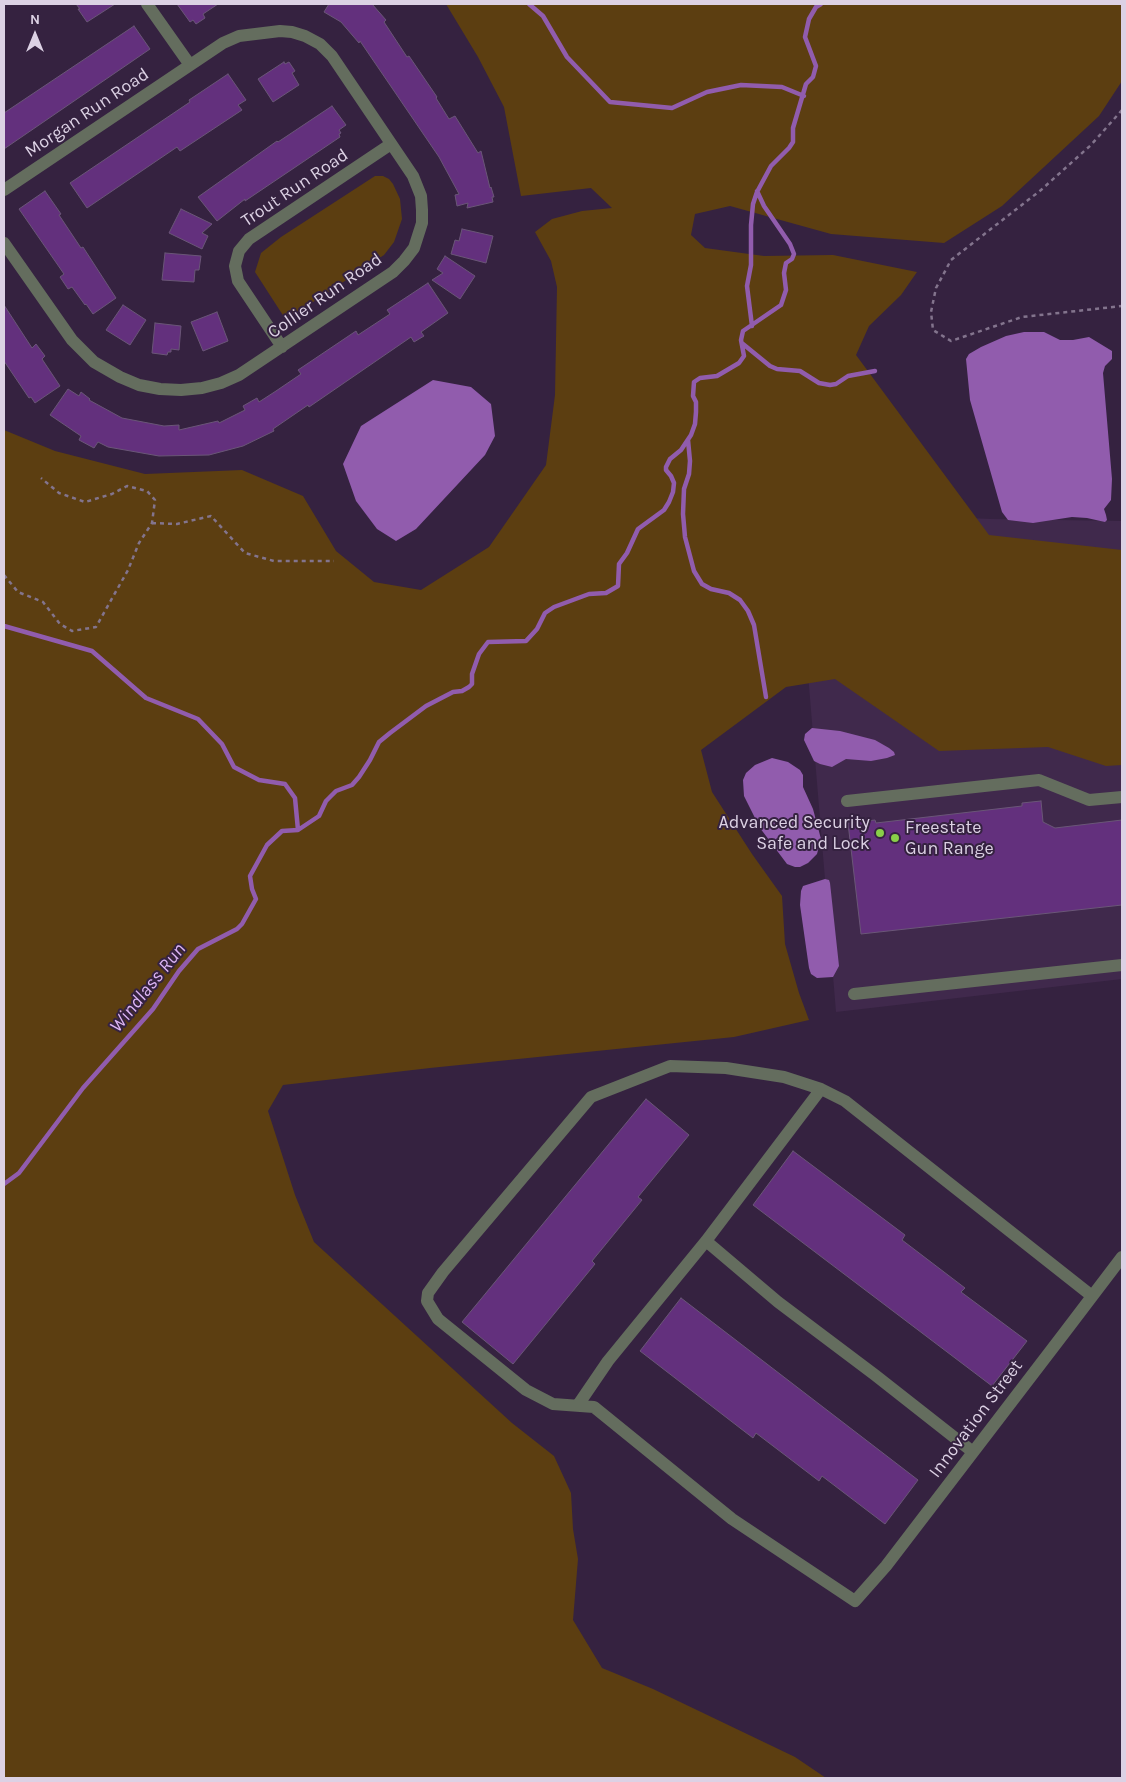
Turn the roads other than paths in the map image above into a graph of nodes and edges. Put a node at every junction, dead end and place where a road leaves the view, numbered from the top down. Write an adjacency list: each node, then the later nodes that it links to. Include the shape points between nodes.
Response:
1 (147, 4): 2 (street)
2 (190, 65): 3 (street, Collier Run Road, via 239,36 280,31 305,36 332,56); 4 (street, Morgan Run Road)
3 (391, 144): 6 (street, Collier Run Road, via 421,196 422,223 414,248 393,272); 6 (street, Trout Run Road, via 249,239 239,251 235,266 238,281)
4 (4, 190)
5 (4, 243): 6 (street, Collier Run Road, via 82,352 106,370 139,385 181,390 221,383)
6 (282, 347)
7 (1122, 797): 8 (street, via 1090,800 1039,780)
8 (847, 801)
9 (1122, 965): 10 (street)
10 (854, 994)
11 (821, 1089): 12 (street); 14 (street, via 845,1101); 15 (street, via 784,1077 726,1068 670,1066 591,1097 443,1272 428,1293 427,1301 438,1319 526,1390 553,1404)
12 (706, 1241): 15 (street, via 608,1361); 16 (street, via 778,1302)
13 (1122, 1257): 14 (street, Innovation Street)
14 (1092, 1296): 16 (street, Innovation Street)
15 (578, 1405): 16 (street, Innovation Street, via 594,1407 732,1519 855,1601 886,1566)
16 (973, 1452)

